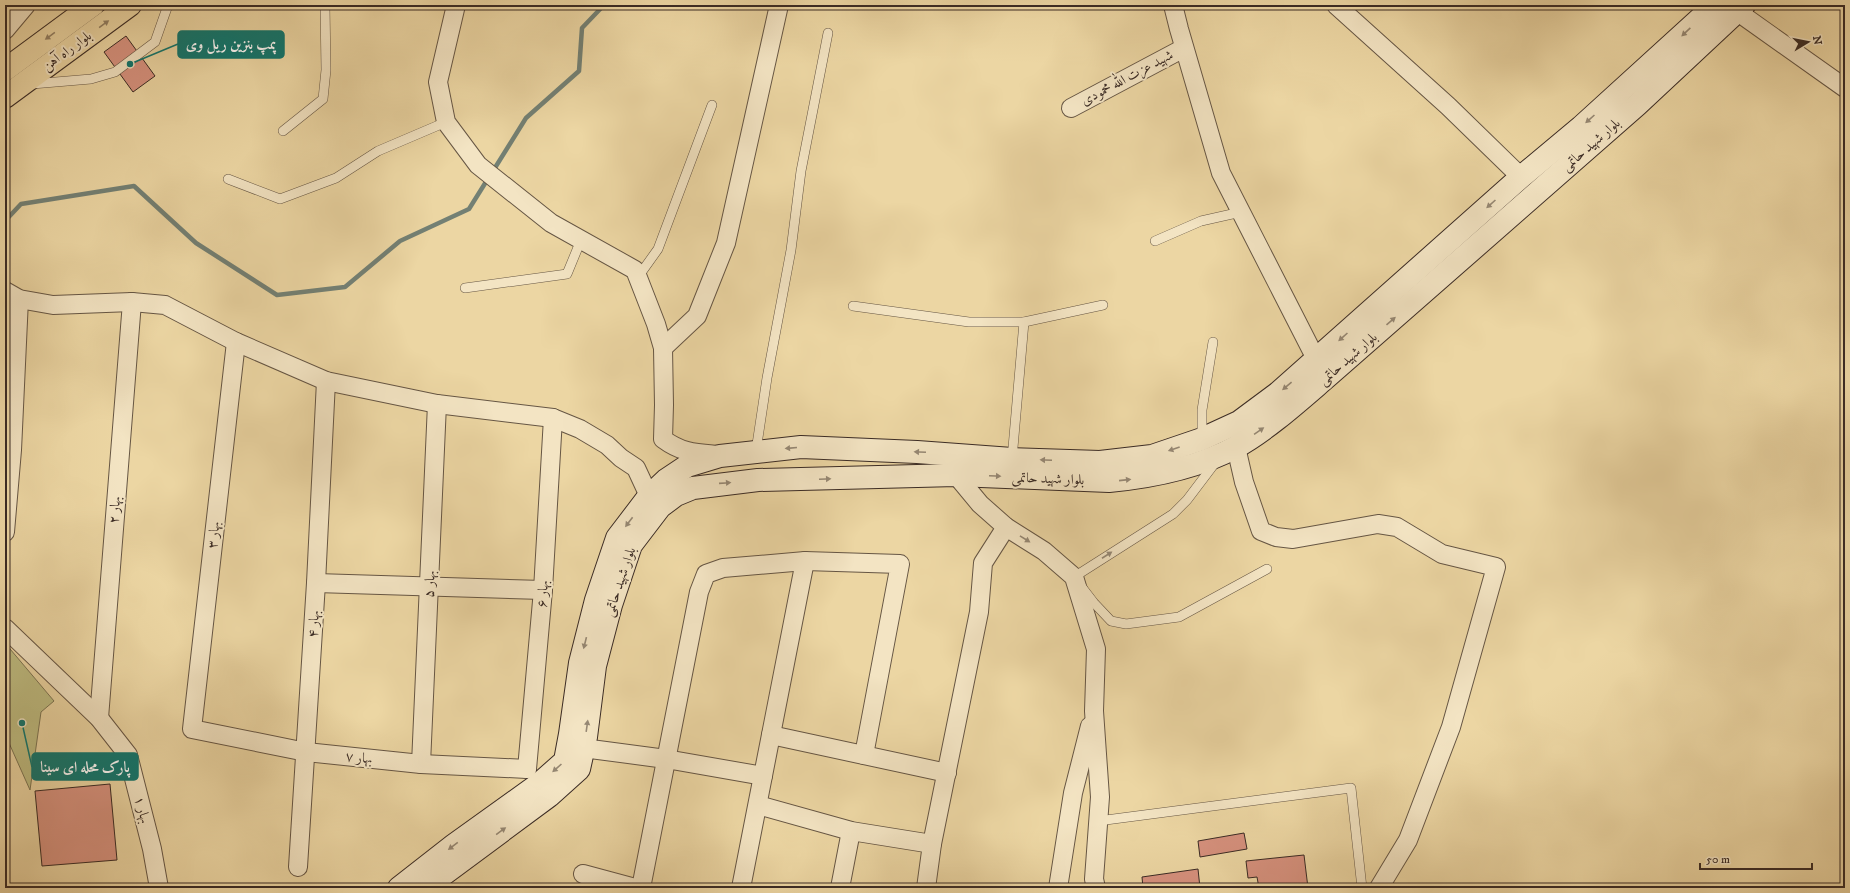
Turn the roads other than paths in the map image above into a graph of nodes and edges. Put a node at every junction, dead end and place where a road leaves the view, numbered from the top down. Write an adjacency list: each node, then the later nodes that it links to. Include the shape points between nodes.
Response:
1 (26, 5): 12 (street)
2 (93, 5): 15 (main road, بلوار راه آهن, one-way to 15)
3 (130, 5): 15 (main road, بلوار راه آهن, one-way to 3)
4 (168, 5): 15 (lane, via 155,42 115,72 91,79)
5 (327, 5): 20 (lane, via 323,99)
6 (456, 5): 19 (street, via 438,82)
7 (779, 5): 35 (street, via 726,243 697,316)
8 (1173, 5): 14 (street)
9 (1715, 5): 21 (main road, بلوار شهید حاتمی, one-way to 21, via 1581,127)
10 (1337, 6): 21 (street, via 1448,106)
11 (1736, 7): 16 (street); 36 (main road, بلوار شهید حاتمی, one-way to 11, via 1631,110)
12 (5, 30)
13 (828, 33): 42 (lane, via 801,171 791,250)
14 (1184, 48): 18 (street, شهید عزت الله محمودی); 23 (street, via 1221,173)
15 (10, 84)
16 (1845, 88)
17 (712, 105): 26 (lane, via 658,249)
18 (1071, 108)
19 (446, 122): 22 (lane, via 378,151 336,178 280,199); 24 (street, via 478,165 551,223)
20 (283, 131)
21 (1521, 177): 36 (main road, بلوار شهید حاتمی, one-way to 36)
22 (228, 179)
23 (1241, 212): 25 (lane, via 1201,221); 36 (street)
24 (581, 240): 26 (street, via 635,270); 27 (lane, via 567,274)
25 (1154, 241)
26 (638, 277): 35 (street)
27 (465, 288)
28 (12, 295): 29 (street, via 53,305); 48 (street, via 12,450)
29 (132, 302): 33 (street, via 164,305); 57 (street, بهار ۲)
30 (1103, 305): 32 (lane)
31 (853, 306): 32 (lane, via 970,322)
32 (1024, 322): 44 (lane)
33 (236, 342): 37 (street); 58 (street, بهار ۳)
34 (1213, 342): 40 (lane, via 1202,410)
35 (663, 348): 43 (street, via 663,439 675,448 687,452)
36 (1322, 369): 40 (main road, بلوار شهید حاتمی, one-way to 40, via 1278,394 1239,422); 41 (main road, بلوار شهید حاتمی, one-way to 36, via 1283,414)
37 (326, 381): 38 (street); 52 (street, بهار ۴)
38 (437, 404): 39 (street); 53 (street, بهار ۵)
39 (553, 418): 46 (street, via 580,429 607,445 636,468); 54 (street, بهار ۶)
40 (1202, 439): 44 (main road, بلوار شهید حاتمی, one-way to 44, via 1152,456 1100,462)
41 (1229, 450): 45 (main road, بلوار شهید حاتمی, one-way to 41, via 1109,481 1186,468); 51 (lane, one-way to 41, via 1173,514); 85 (street, via 1244,482 1261,531 1276,537 1293,539 1378,524 1397,527 1442,554 1496,567 1451,728 1408,840)
42 (756, 451): 43 (main road, بلوار شهید حاتمی); 45 (main road, بلوار شهید حاتمی, one-way to 42, via 801,447)
43 (720, 456): 46 (main road, بلوار شهید حاتمی, via 687,466 666,480)
44 (1012, 459): 45 (main road, بلوار شهید حاتمی)
45 (958, 465): 47 (street, via 980,504); 60 (main road, بلوار شهید حاتمی, one-way to 45, via 595,666 611,605 631,545 660,507 676,495 692,488 758,480)
46 (649, 496): 66 (main road, بلوار شهید حاتمی, one-way to 66, via 617,538 596,600 580,663 564,760)
47 (1006, 527): 51 (street, one-way to 51, via 1044,551); 65 (street, via 983,563 979,612)
48 (5, 532)
49 (805, 561): 59 (street); 62 (street, via 900,564); 63 (street, via 723,568 706,574 699,592)
50 (1267, 569): 51 (lane, via 1179,617 1126,624 1111,621)
51 (1074, 577): 56 (street, via 1096,649)
52 (316, 583): 53 (street); 61 (street, بهار ۴)
53 (430, 586): 54 (street); 64 (street, بهار ۵)
54 (544, 590): 66 (street, بهار ۶)
55 (5, 628): 57 (street, بهار ۱)
56 (1094, 711): 69 (street, via 1100,797); 82 (street, via 1073,793)
57 (99, 718): 74 (street, بهار ۱, via 128,756 152,849)
58 (192, 729): 61 (street, بهار ۷)
59 (771, 735): 62 (street); 67 (street)
60 (583, 748): 63 (street); 76 (main road, بلوار شهید حاتمی, one-way to 60, via 549,796 579,769)
61 (306, 752): 64 (street, بهار ۷); 72 (street, بهار ۴)
62 (864, 755): 65 (street)
63 (666, 759): 67 (street); 78 (street)
64 (421, 764): 66 (street, بهار ۷)
65 (947, 773): 71 (street)
66 (533, 776): 75 (main road, بلوار شهید حاتمی, one-way to 75, via 454,845)
67 (763, 776): 68 (street)
68 (758, 805): 70 (street); 79 (street)
69 (1098, 821): 83 (street, via 1094,879); 84 (lane, via 1351,788)
70 (851, 831): 71 (street); 80 (street)
71 (932, 844): 81 (street)
72 (298, 867)
73 (583, 874): 77 (street)
74 (159, 888)
75 (399, 888)
76 (425, 888)
77 (635, 888)
78 (641, 888)
79 (741, 888)
80 (840, 888)
81 (926, 888)
82 (1058, 888)
83 (1096, 888)
84 (1362, 888)
85 (1379, 888)

